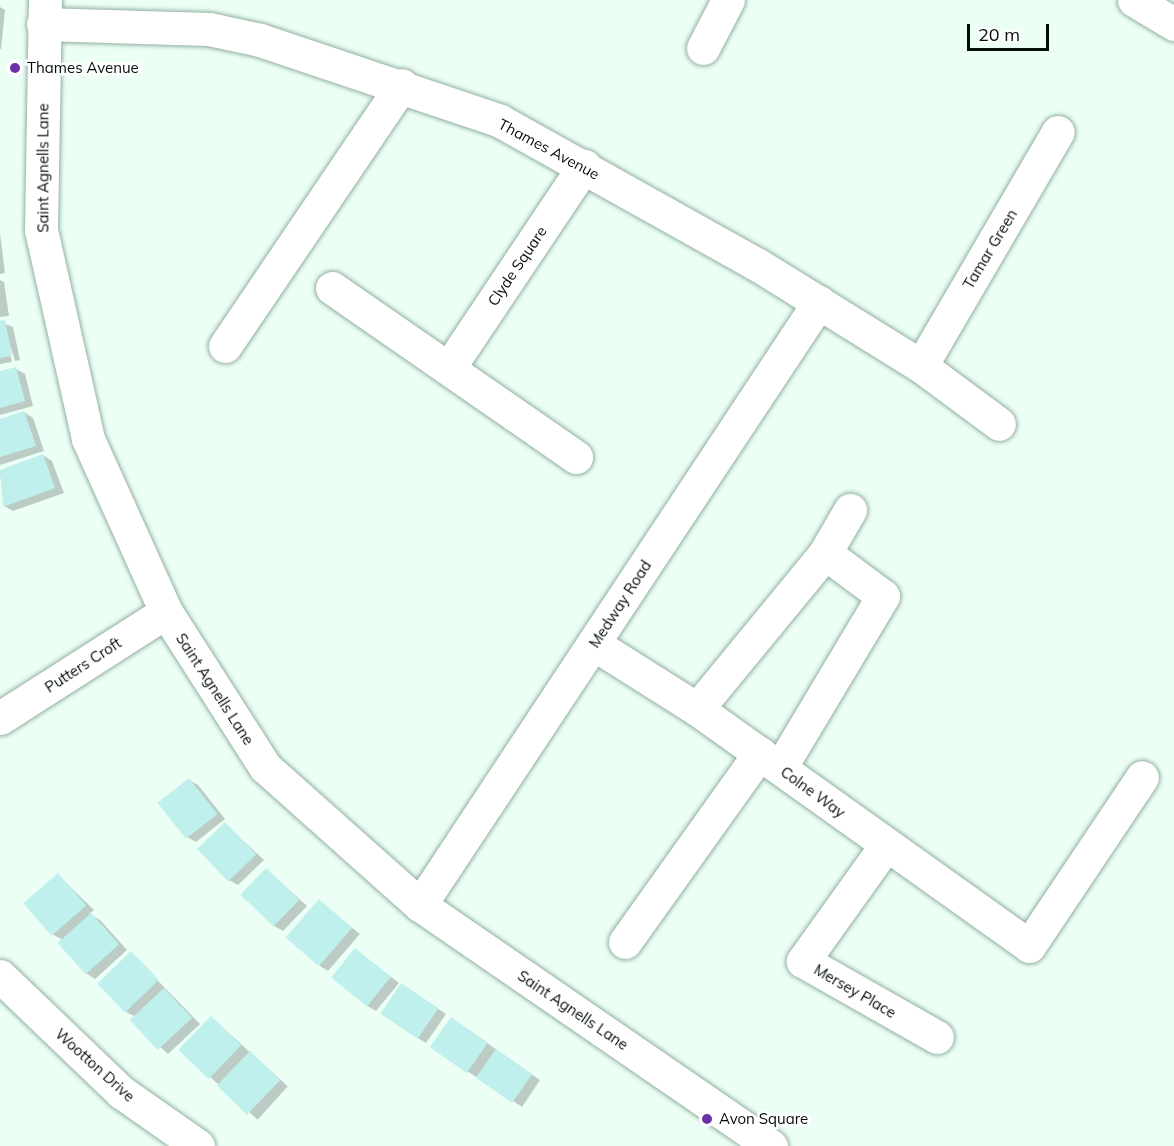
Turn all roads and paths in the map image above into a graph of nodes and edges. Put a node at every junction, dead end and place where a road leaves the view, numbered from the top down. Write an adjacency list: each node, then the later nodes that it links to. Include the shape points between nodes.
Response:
1 (728, 0): 5 (street)
2 (1134, 0): 4 (street)
3 (44, 12): 6 (street, Thames Avenue, via 209,29 260,40); 18 (street, Saint Agnells Lane, via 41,230 88,439)
4 (1174, 24)
5 (703, 48)
6 (402, 85): 8 (street, Thames Avenue, via 500,121); 11 (street)
7 (1058, 132): 13 (street, Tamar Green)
8 (584, 166): 10 (street, Thames Avenue); 12 (street, Clyde Square)
9 (332, 288): 12 (street)
10 (819, 302): 13 (street, Thames Avenue); 19 (street, Medway Road)
11 (225, 346)
12 (450, 366): 15 (street)
13 (921, 366): 14 (street, Thames Avenue)
14 (999, 424)
15 (576, 457)
16 (850, 510): 17 (street)
17 (825, 553): 20 (street); 22 (street, via 883,596)
18 (166, 612): 21 (street, Putters Croft); 25 (street, Saint Agnells Lane, via 265,767)
19 (594, 644): 20 (street, Colne Way); 25 (street, Medway Road)
20 (698, 709): 22 (street, Colne Way)
21 (0, 718)
22 (770, 760): 24 (street, Colne Way); 26 (street)
23 (1142, 777): 24 (street, Colne Way, via 1029,946)
24 (886, 845): 28 (street, Mersey Place, via 803,961)
25 (420, 905): 30 (street, Saint Agnells Lane)
26 (625, 942)
27 (0, 976): 29 (street, Wootton Drive, via 121,1092)
28 (937, 1037)
29 (198, 1146)
30 (771, 1146)

